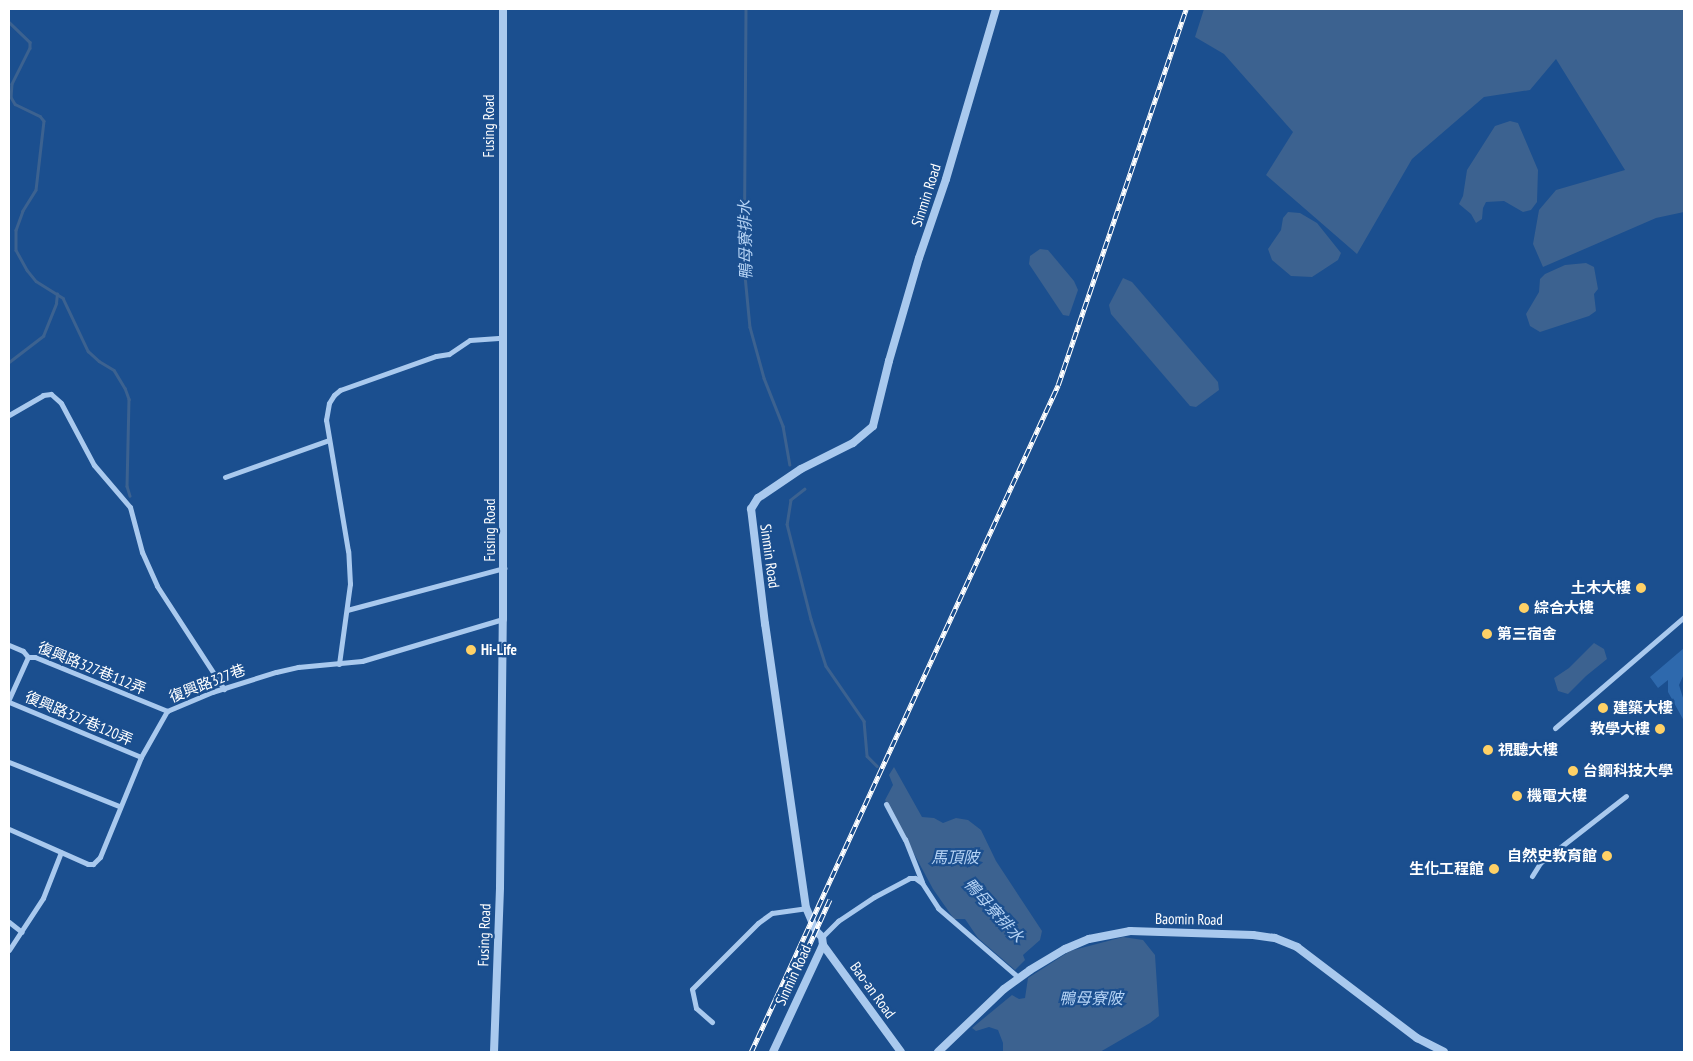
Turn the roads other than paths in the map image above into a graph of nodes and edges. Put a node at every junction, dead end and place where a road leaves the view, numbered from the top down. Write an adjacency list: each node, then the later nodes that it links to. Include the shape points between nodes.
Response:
1 (503, 9): 3 (street, Fusing Road)
2 (996, 9): 27 (street, Sinmin Road, via 949,170 919,258 873,426 853,443 801,469 758,498 752,509 761,595)
3 (502, 338): 5 (street, via 470,340 449,354 340,390 326,412); 7 (street, Fusing Road)
4 (9, 415): 14 (street, via 43,395 50,394 61,404 94,465 130,507 142,552 157,586)
5 (329, 440): 6 (street); 8 (street, via 348,551 350,584)
6 (225, 477)
7 (504, 568): 8 (street); 10 (street, Fusing Road)
8 (347, 610): 13 (street)
9 (1684, 617): 17 (street)
10 (504, 619): 13 (street, 復興路327巷, via 362,661); 34 (street, Fusing Road)
11 (9, 645): 12 (street, 復興路327巷112弄)
12 (28, 657): 15 (street); 16 (street, 復興路327巷112弄, via 35,657)
13 (339, 664): 14 (street, 復興路327巷, via 298,667)
14 (224, 689): 16 (street, 復興路327巷)
15 (9, 700): 18 (street, 復興路327巷120弄)
16 (167, 711): 18 (street, 復興路327巷)
17 (1556, 728)
18 (141, 757): 22 (street, 復興路327巷)
19 (9, 762): 22 (street)
20 (1626, 796): 25 (street, via 1540,863)
21 (886, 804): 26 (street, via 906,839)
22 (119, 806): 24 (street, 復興路327巷, via 98,861 88,864)
23 (9, 829): 24 (street)
24 (61, 852): 29 (street, via 43,898)
25 (1532, 876)
26 (922, 883): 30 (street, via 909,878 874,897 838,921); 32 (street, via 938,908)
27 (806, 908): 30 (street, Sinmin Road); 33 (street, via 772,913 692,989 696,1008)
28 (9, 922): 29 (street)
29 (22, 932): 31 (street)
30 (822, 941): 35 (street, Sinmin Road); 36 (street, Bao-an Road)
31 (9, 950)
32 (1020, 978): 37 (street, Baomin Road, via 1004,989); 38 (street, Baomin Road, via 1065,949 1089,939 1130,931 1254,934 1297,947 1417,1038)
33 (712, 1022)
34 (494, 1052)
35 (773, 1052)
36 (901, 1052)
37 (938, 1052)
38 (1444, 1052)

